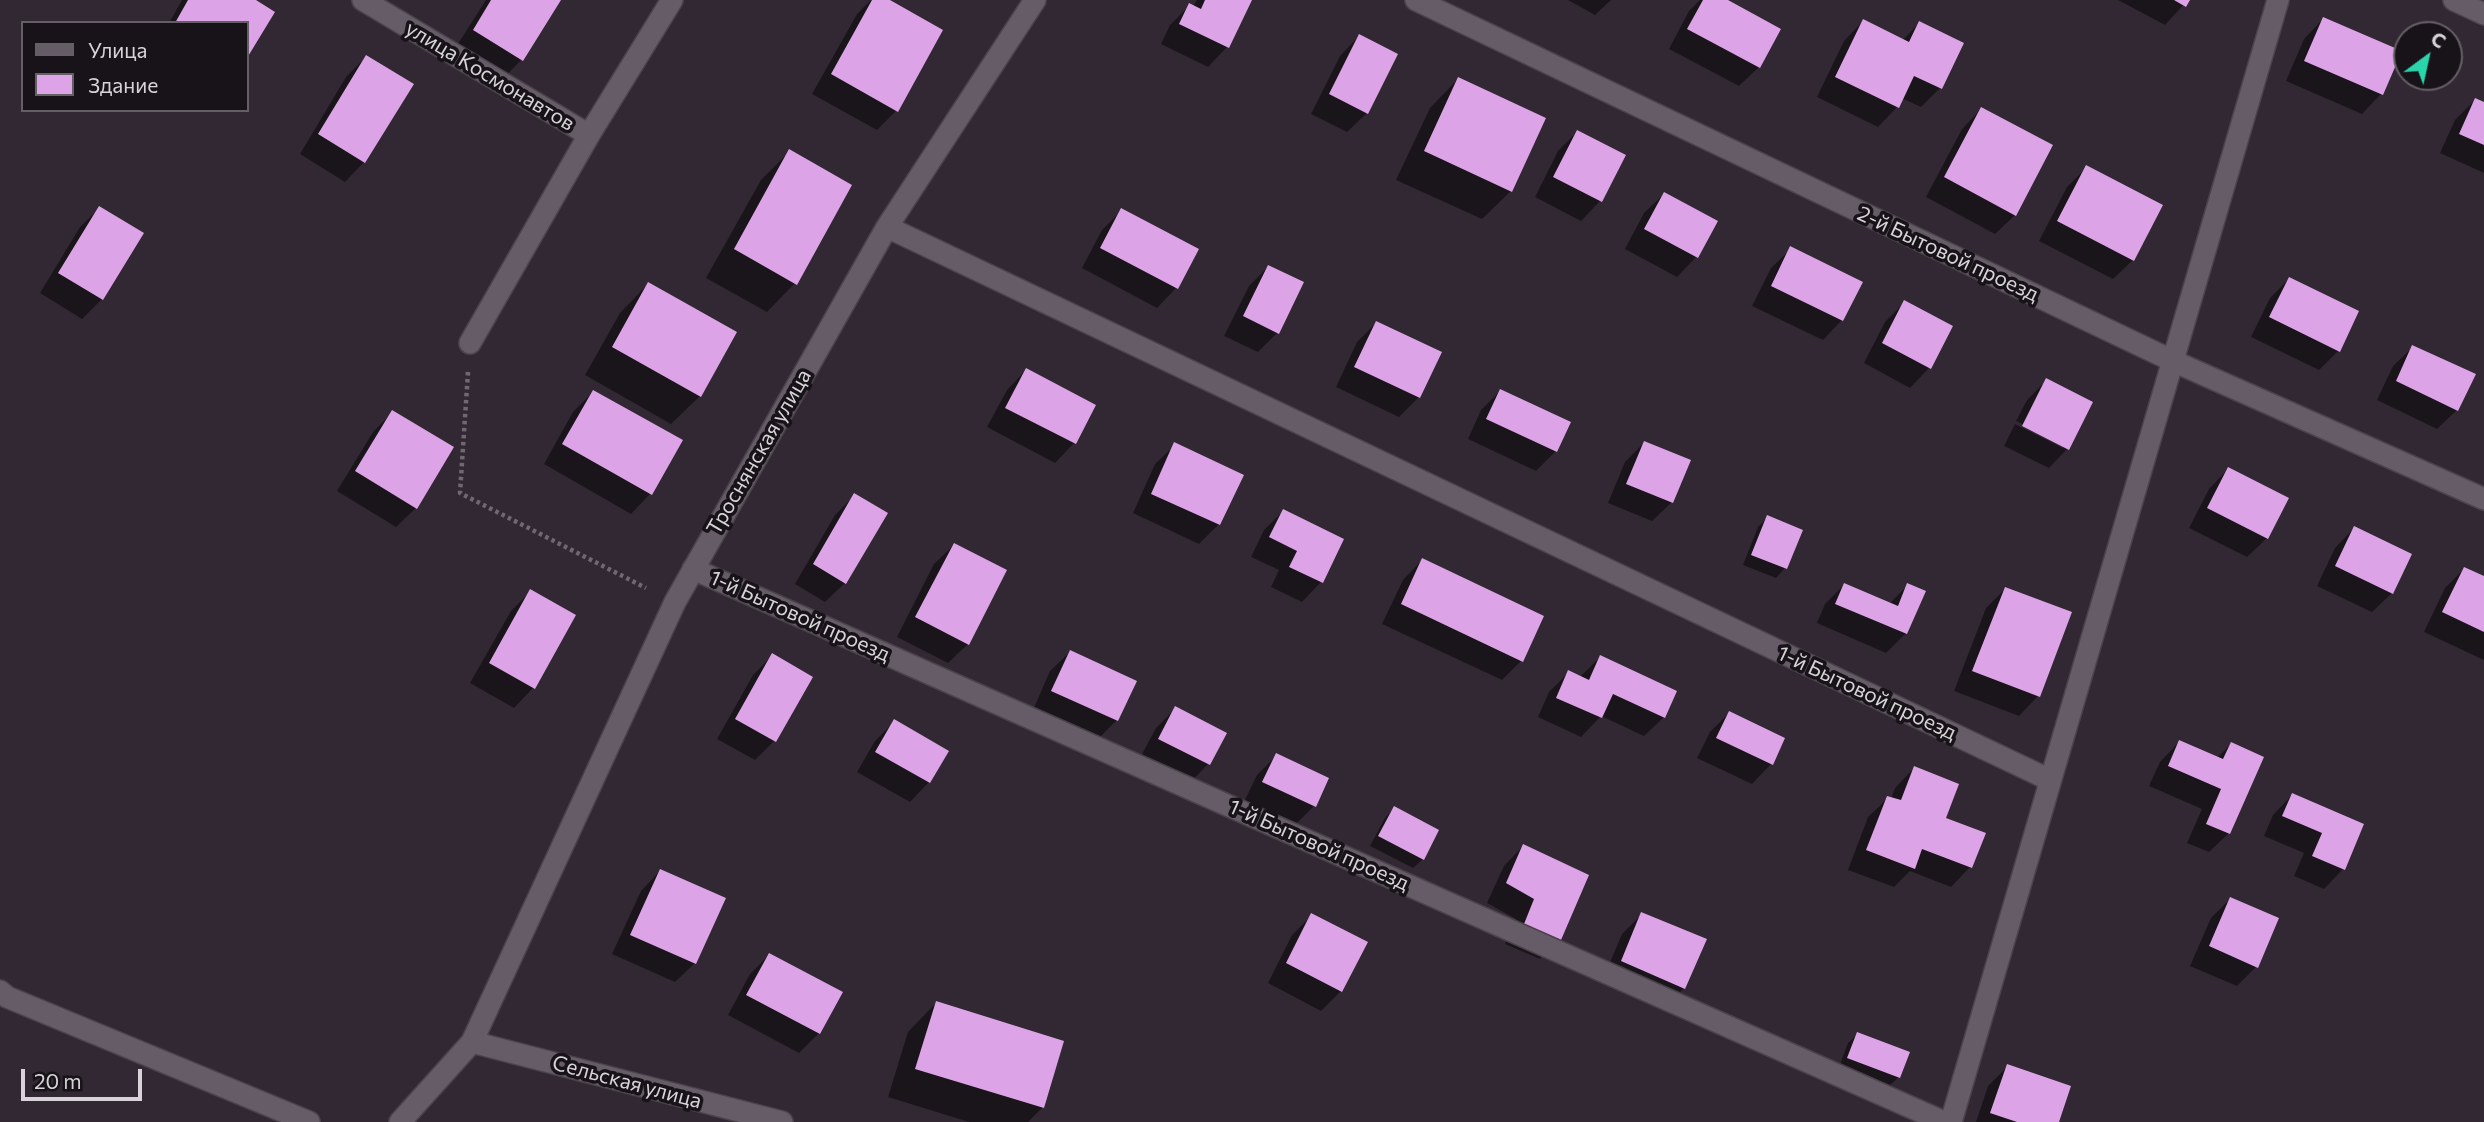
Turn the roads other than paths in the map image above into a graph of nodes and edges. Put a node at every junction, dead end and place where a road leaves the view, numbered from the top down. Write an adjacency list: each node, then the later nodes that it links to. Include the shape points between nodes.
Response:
1 (363, 0): 8 (street, улица Космонавтов)
2 (672, 0): 8 (street, улица Космонавтов)
3 (1035, 0): 9 (street, Троснянская улица)
4 (1416, 0): 11 (street, 2-й Бытовой проезд)
5 (2278, 0): 11 (street)
6 (2454, 0): 7 (street)
7 (2484, 14)
8 (589, 135): 10 (street)
9 (887, 227): 13 (street, Троснянская улица); 14 (street, 1-й Бытовой проезд)
10 (470, 343)
11 (2173, 361): 12 (street, 2-й Бытовой проезд); 14 (street)
12 (2484, 499)
13 (693, 569): 16 (street, Троснянская улица); 20 (street, 1-й Бытовой проезд)
14 (2050, 780): 21 (street)
15 (0, 991): 17 (street)
16 (472, 1041): 18 (street, Троснянская улица); 19 (street, Сельская улица)
17 (309, 1122)
18 (400, 1122)
19 (782, 1122)
20 (1944, 1122)
21 (1951, 1122)

